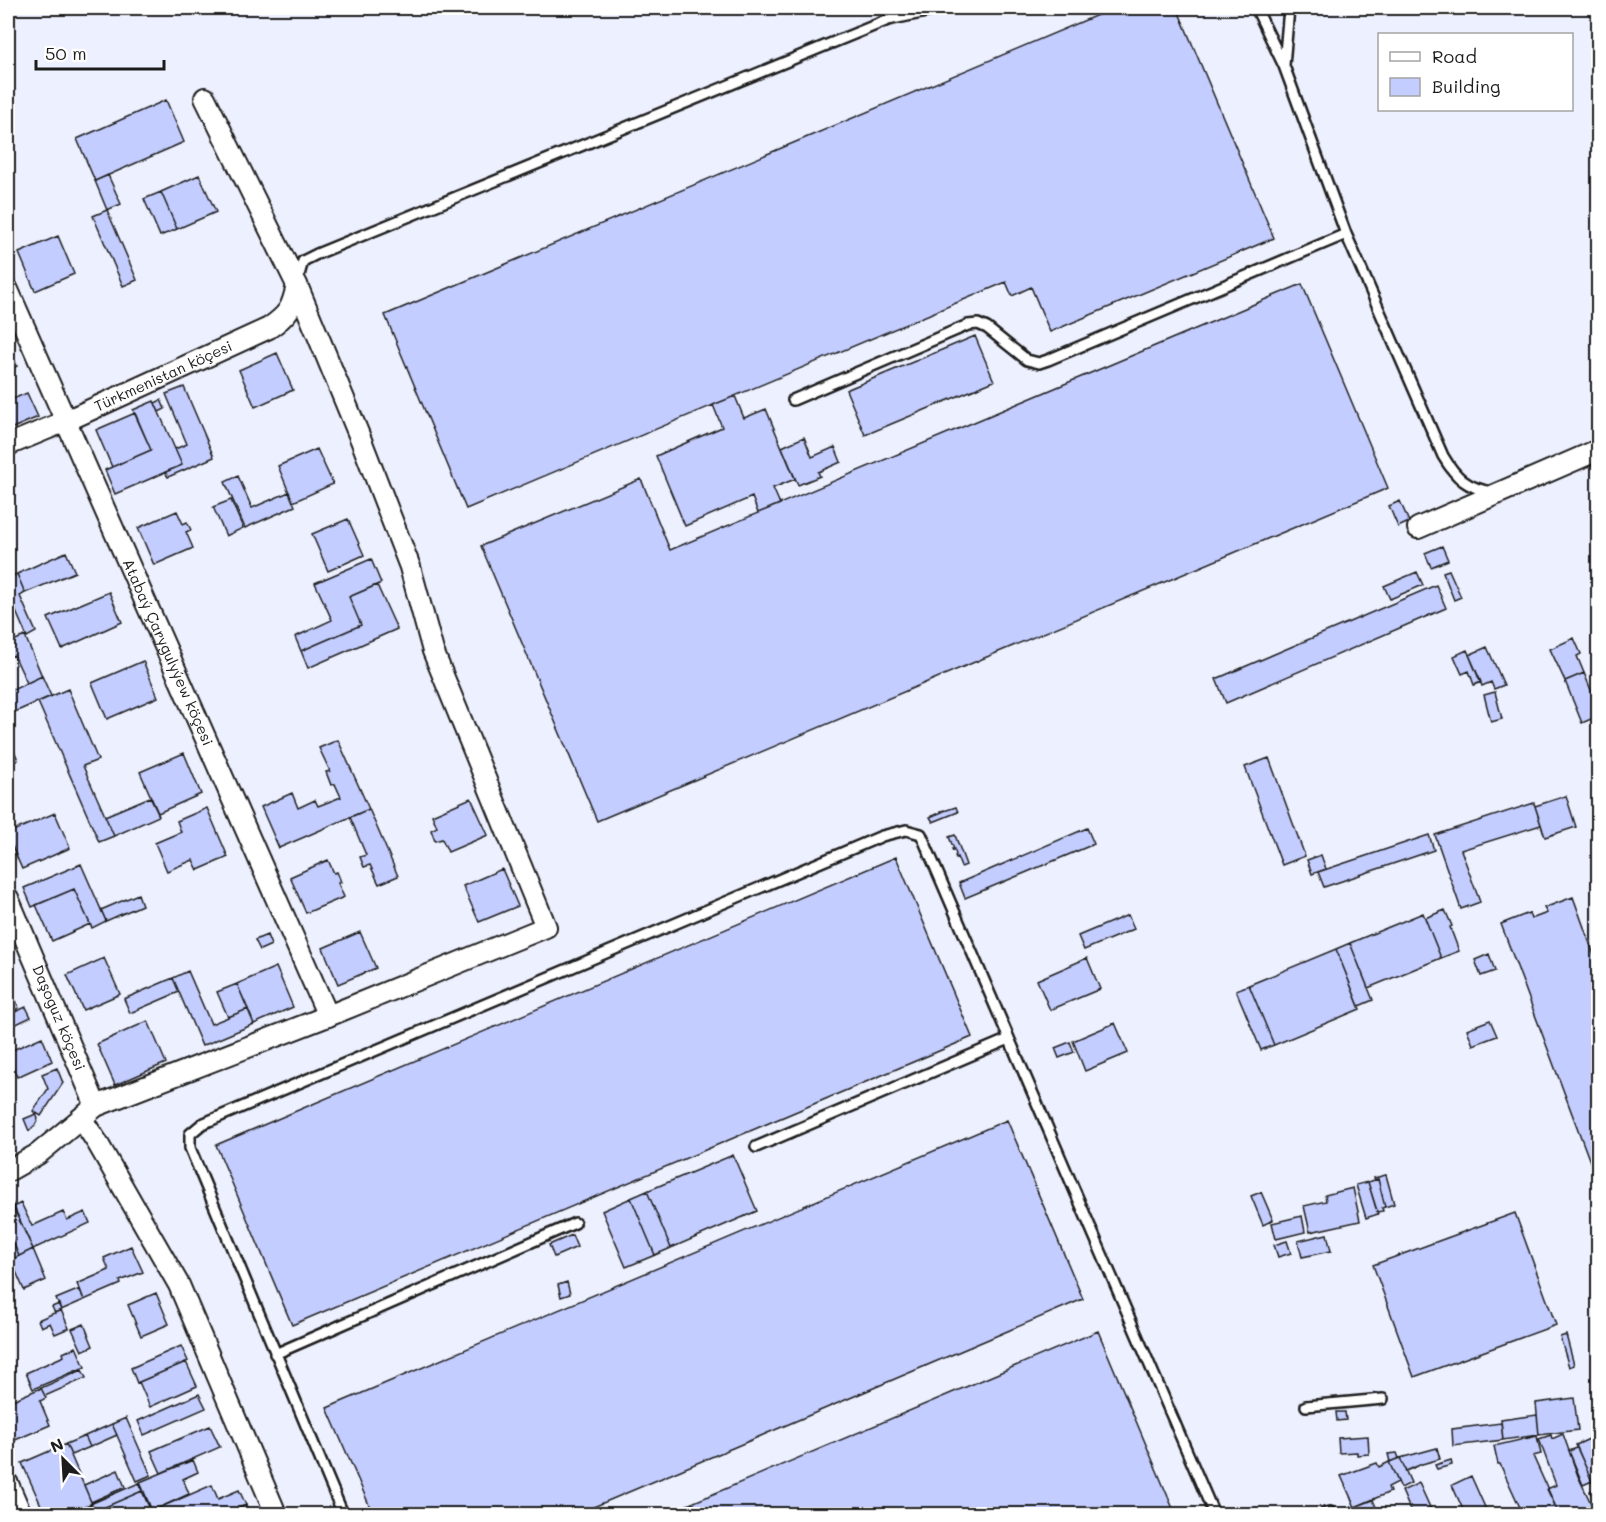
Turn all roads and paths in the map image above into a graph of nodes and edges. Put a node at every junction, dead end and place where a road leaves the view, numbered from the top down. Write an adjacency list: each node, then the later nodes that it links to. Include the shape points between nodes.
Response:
1 (945, 8): 7 (lane, via 888,20 317,254 303,261)
2 (1256, 8): 4 (lane)
3 (1289, 8): 4 (lane)
4 (1284, 66): 6 (lane)
5 (206, 98): 7 (street)
6 (1346, 234): 9 (lane, via 1039,363 1028,360 987,328 968,325); 13 (lane, via 1443,456 1460,479)
7 (297, 285): 10 (street, Türkmenistan köçesi, via 293,303 284,317 269,328); 16 (street, via 410,567 433,651 546,927)
8 (8, 291): 10 (street, Atabaý Çarygulyýew köçesi)
9 (793, 399)
10 (66, 421): 11 (street, Türkmenistan köçesi); 16 (street, Atabaý Çarygulyýew köçesi)
11 (8, 445)
12 (1599, 450): 13 (street)
13 (1497, 493): 14 (street)
14 (1418, 528)
15 (8, 898): 18 (street, Daşoguz köçesi)
16 (328, 1016): 18 (street)
17 (1009, 1039): 19 (lane); 22 (lane, via 921,834 906,830 871,841 202,1124 190,1134 190,1148); 29 (lane)
18 (88, 1112): 20 (street, via 38,1154); 27 (street, Daşoguz köçesi, via 97,1142 179,1285)
19 (756, 1148)
20 (8, 1171)
21 (575, 1223): 22 (lane)
22 (274, 1354): 28 (lane)
23 (1383, 1399): 24 (lane)
24 (1306, 1406)
25 (8, 1484): 26 (street)
26 (21, 1515)
27 (276, 1515)
28 (343, 1515)
29 (1214, 1515)

